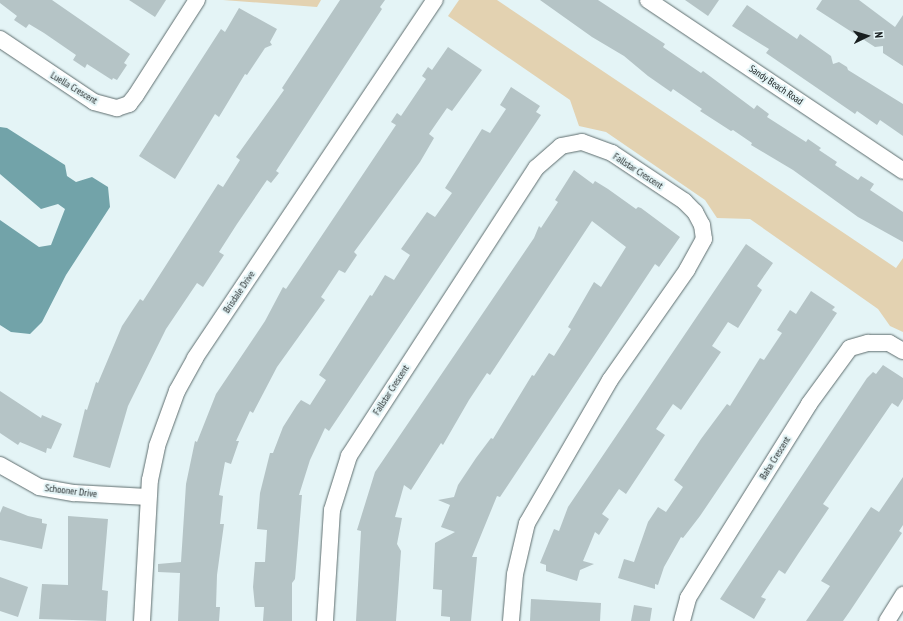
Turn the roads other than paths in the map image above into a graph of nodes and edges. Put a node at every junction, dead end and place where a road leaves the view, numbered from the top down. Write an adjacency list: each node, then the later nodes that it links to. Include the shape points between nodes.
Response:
1 (197, 0): 4 (street, Luella Crescent, via 136,95 129,104 117,108 94,102)
2 (435, 0): 8 (street, Brisdale Drive, via 192,364 177,391 161,433)
3 (648, 0): 5 (street, Sandy Beach Road)
4 (0, 39)
5 (903, 171)
6 (903, 351): 13 (street, Baha Crescent, via 889,343 868,342 850,348 809,404 688,598)
7 (0, 465): 8 (street, Schooner Drive, via 39,487 74,493)
8 (148, 497): 10 (street, Brisdale Drive)
9 (903, 595): 14 (street)
10 (142, 621)
11 (325, 621): 12 (street, Fallstar Crescent, via 332,510 349,456 536,168 561,146 582,142 612,153 684,201 695,212 702,225 704,239 687,270 610,380 527,523 515,574)
12 (512, 621)
13 (682, 621)
14 (887, 621)

